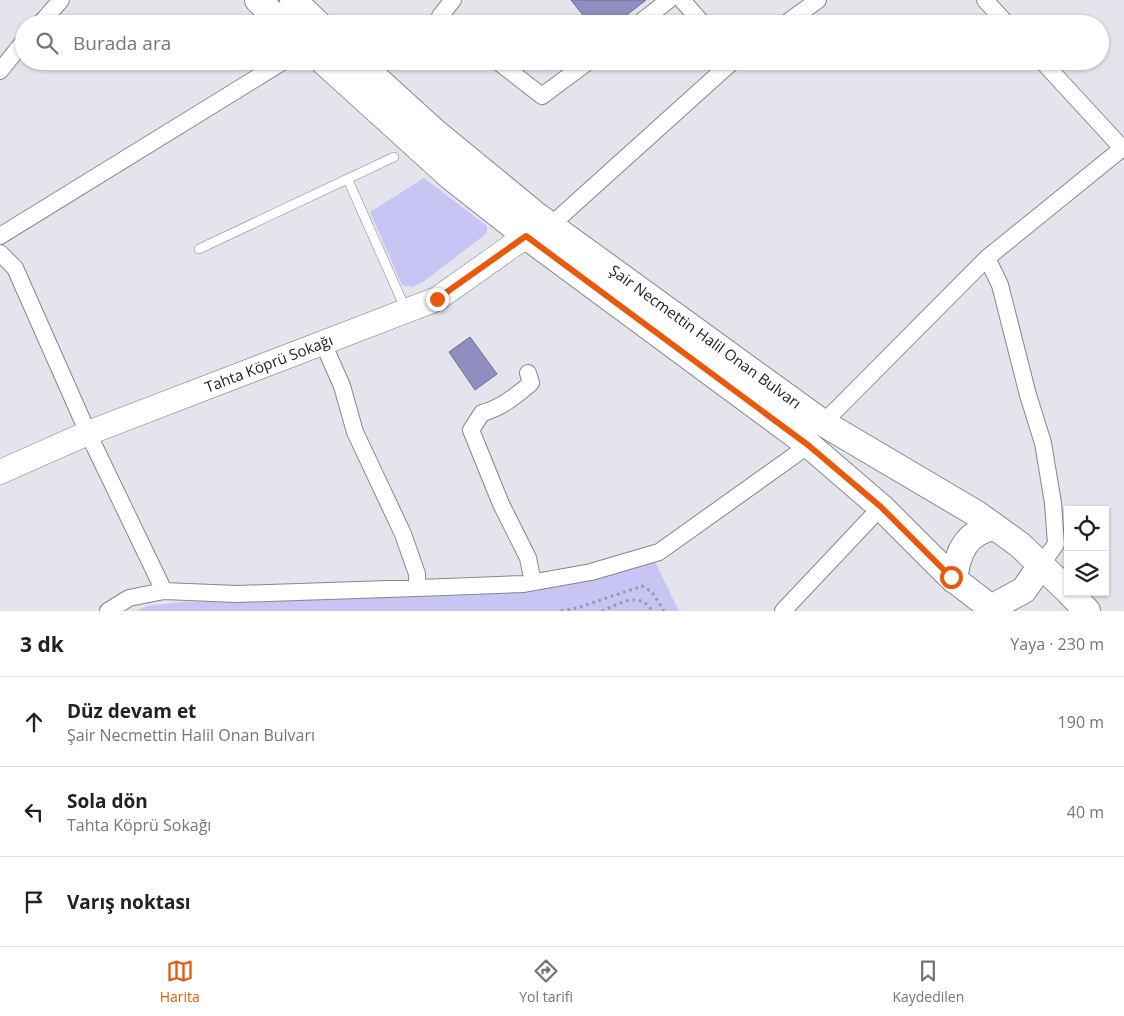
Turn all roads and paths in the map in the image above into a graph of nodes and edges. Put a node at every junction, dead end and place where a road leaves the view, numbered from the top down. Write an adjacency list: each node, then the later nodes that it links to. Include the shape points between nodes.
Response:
1 (61, 0): 9 (street)
2 (258, 0): 10 (main road)
3 (293, 0): 11 (main road)
4 (453, 0): 12 (street)
5 (670, 0): 13 (street)
6 (682, 0): 14 (street)
7 (818, 0): 15 (street)
8 (985, 0): 16 (street)
9 (48, 15)
10 (274, 15)
11 (309, 15)
12 (441, 15)
13 (650, 15)
14 (694, 15)
15 (797, 15)
16 (999, 15)
17 (15, 52): 25 (street)
18 (269, 70): 30 (street)
19 (333, 70): 31 (main road, Şair Necmettin Halil Onan Bulvarı, via 451,177)
20 (367, 70): 29 (main road, Şair Necmettin Halil Onan Bulvarı, via 435,132)
21 (509, 70): 22 (street, via 542,96)
22 (576, 70)
23 (723, 70): 29 (street)
24 (1050, 70): 26 (street)
25 (0, 71)
26 (1123, 148): 34 (street)
27 (394, 157): 28 (lane)
28 (348, 180): 32 (lane); 35 (lane)
29 (551, 225): 38 (main road, Şair Necmettin Halil Onan Bulvarı)
30 (0, 236)
31 (526, 236): 35 (street, Tahta Köprü Sokağı, via 437,299); 40 (main road, Şair Necmettin Halil Onan Bulvarı)
32 (199, 249)
33 (0, 253): 39 (street, via 15,268)
34 (987, 258): 38 (street); 44 (street, via 1000,285 1043,443 1056,544)
35 (406, 311): 36 (street, Tahta Köprü Sokağı)
36 (323, 343): 39 (street, Tahta Köprü Sokağı); 47 (street, via 342,386 355,432 403,534 417,574)
37 (528, 373): 46 (street, via 531,383 508,401 482,413 471,430 501,504 528,558)
38 (823, 423): 43 (main road, Şair Necmettin Halil Onan Bulvarı)
39 (88, 433): 41 (street, Tahta Köprü Sokağı); 49 (street)
40 (808, 445): 42 (main road, Şair Necmettin Halil Onan Bulvarı); 46 (street, via 659,552 591,572)
41 (0, 472)
42 (881, 507): 45 (main road, Şair Necmettin Halil Onan Bulvarı); 57 (street)
43 (994, 526): 44 (main road, Şair Necmettin Halil Onan Bulvarı); 45 (main road, via 971,536 962,548 956,560)
44 (1041, 565): 48 (main road, Şair Necmettin Halil Onan Bulvarı); 51 (main road, via 1024,590)
45 (954, 580): 51 (main road, Şair Necmettin Halil Onan Bulvarı)
46 (533, 582): 47 (street)
47 (417, 588): 49 (street, via 237,594)
48 (1064, 588)
49 (164, 590): 52 (street, via 129,598)
50 (1072, 596): 58 (main road, Şair Necmettin Halil Onan Bulvarı)
51 (988, 608)
52 (108, 611)
53 (561, 611): 56 (path, via 642,586 652,592)
54 (602, 611): 55 (path, via 627,600 638,599 646,602)
55 (652, 611)
56 (664, 611)
57 (783, 611)
58 (1087, 611)

